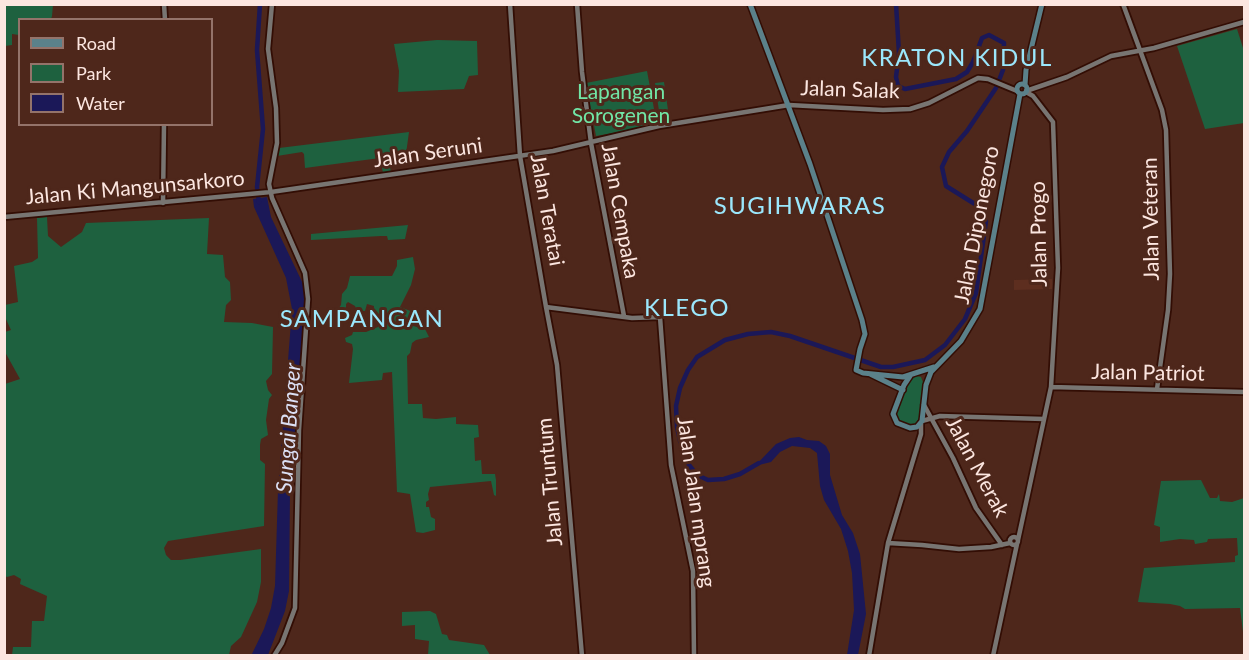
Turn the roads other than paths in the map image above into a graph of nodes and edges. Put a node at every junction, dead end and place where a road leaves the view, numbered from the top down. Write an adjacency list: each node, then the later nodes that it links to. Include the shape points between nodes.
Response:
1 (272, 4): 15 (street, via 268,49 277,143)
2 (510, 4): 14 (street, Jalan Teratai)
3 (578, 4): 13 (street, Jalan Cempaka)
4 (750, 4): 10 (main road)
5 (1042, 4): 9 (main road, Jalan Diponegoro)
6 (1123, 4): 8 (street, Jalan Veteran)
7 (1245, 22): 8 (street)
8 (1141, 50): 9 (street, via 1105,58 1067,77); 25 (street, Jalan Veteran, via 1166,130 1170,274)
9 (1021, 88): 10 (street, Jalan Salak, via 988,79 974,80 910,109); 20 (main road, Jalan Diponegoro, via 980,309 962,341); 24 (street, Jalan Progo, via 1049,114 1054,130 1058,268)
10 (789, 105): 12 (street, Jalan Salak); 21 (main road, via 866,334 856,370)
11 (164, 126): 16 (street)
12 (659, 126): 13 (street, Jalan Seruni)
13 (591, 143): 14 (street, Jalan Seruni); 19 (street, Jalan Cempaka)
14 (520, 156): 15 (street, Jalan Seruni); 18 (street, Jalan Teratai)
15 (270, 192): 16 (street, Jalan Ki Mangunsarkoro); 38 (street, via 305,273 308,299 299,430 295,608)
16 (163, 203): 17 (street, Jalan Ki Mangunsarkoro)
17 (4, 217)
18 (546, 307): 19 (street); 39 (street, Jalan Truntum, via 557,365)
19 (624, 316): 40 (street, Jalan Jalan mprang, via 660,317 671,465 693,571)
20 (934, 367): 22 (main road); 23 (main road, Jalan Diponegoro)
21 (870, 374): 22 (main road); 26 (main road)
22 (914, 374): 23 (main road, via 922,375); 26 (main road)
23 (927, 382): 28 (main road, Jalan Diponegoro)
24 (1051, 387): 25 (street, Jalan Patriot); 31 (street, Jalan Progo)
25 (1157, 389): 27 (street, Jalan Patriot)
26 (903, 390): 33 (main road, via 893,414 897,423)
27 (1245, 392)
28 (925, 406): 29 (street); 30 (street, Jalan Merak); 32 (main road, Jalan Diponegoro)
29 (940, 416): 30 (street); 31 (street)
30 (933, 419): 32 (street); 37 (street, Jalan Merak, via 976,508)
31 (1044, 419): 36 (street, Jalan Progo, via 1020,530)
32 (921, 422): 33 (main road); 34 (street)
33 (914, 428): 34 (street)
34 (921, 434): 35 (street)
35 (888, 543): 37 (street, via 959,549); 41 (street)
36 (1013, 543): 37 (street); 42 (street, Jalan Progo)
37 (1003, 544)
38 (274, 656)
39 (582, 656)
40 (694, 656)
41 (869, 656)
42 (992, 656)

